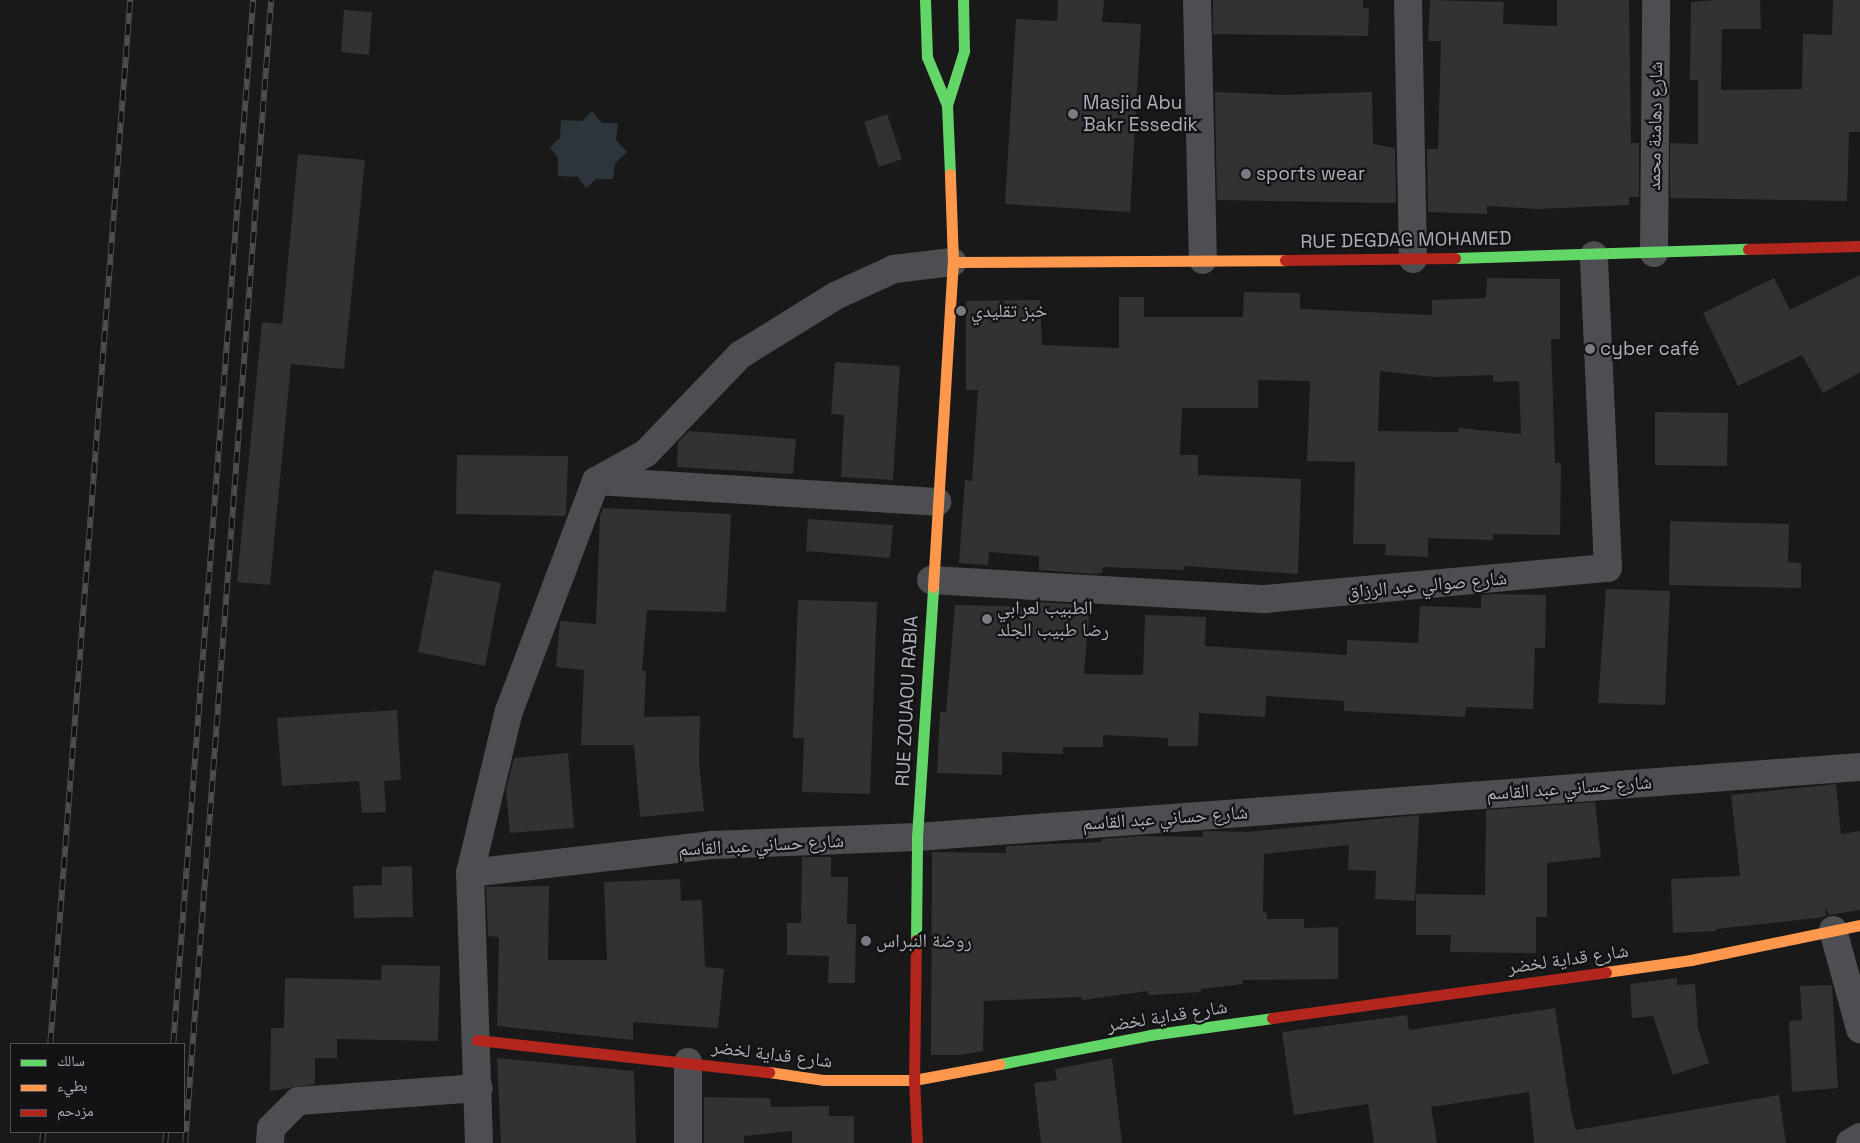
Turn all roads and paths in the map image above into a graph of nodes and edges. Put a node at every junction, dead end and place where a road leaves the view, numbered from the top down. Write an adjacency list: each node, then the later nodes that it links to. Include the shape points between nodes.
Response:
1 (925, 0): 6 (main road, via 926,57)
2 (963, 0): 6 (main road, via 964,51)
3 (1197, 0): 11 (street)
4 (1408, 0): 10 (street)
5 (1656, 0): 8 (street, شارع دهامنة محمد)
6 (947, 105): 12 (main road, RUE ZOUAOU RABIA)
7 (1860, 246): 8 (main road, RUE DEGDAG MOHAMED)
8 (1654, 253): 9 (main road, RUE DEGDAG MOHAMED)
9 (1594, 255): 10 (main road, RUE DEGDAG MOHAMED); 15 (street, شارع صوالي عبد الرزاق, via 1608,568 1265,599)
10 (1413, 259): 11 (main road, RUE DEGDAG MOHAMED)
11 (1202, 260): 12 (main road, RUE DEGDAG MOHAMED)
12 (952, 262): 13 (street, via 894,270 835,296 740,355 646,453); 14 (main road, RUE ZOUAOU RABIA)
13 (596, 480): 14 (street); 18 (street, via 509,711)
14 (937, 502): 15 (main road, RUE ZOUAOU RABIA)
15 (931, 580): 17 (main road, RUE ZOUAOU RABIA)
16 (1860, 766): 17 (street, شارع حساني عبد القاسم)
17 (917, 837): 18 (street, شارع حساني عبد القاسم, via 711,845); 24 (main road, RUE ZOUAOU RABIA)
18 (470, 872): 22 (street)
19 (1860, 925): 20 (main road, شارع قداية لخضر)
20 (1834, 930): 21 (street); 24 (main road, شارع قداية لخضر, via 1691,960 1150,1035)
21 (1860, 1029)
22 (477, 1040): 23 (main road, شارع قداية لخضر); 25 (street)
23 (688, 1062): 24 (main road, شارع قداية لخضر, via 824,1080); 29 (street)
24 (914, 1080): 30 (main road, RUE ZOUAOU RABIA)
25 (479, 1088): 27 (street, via 298,1101 271,1128); 28 (street)
26 (1860, 1137): 31 (street)
27 (270, 1143)
28 (479, 1143)
29 (688, 1143)
30 (917, 1143)
31 (1850, 1143)

